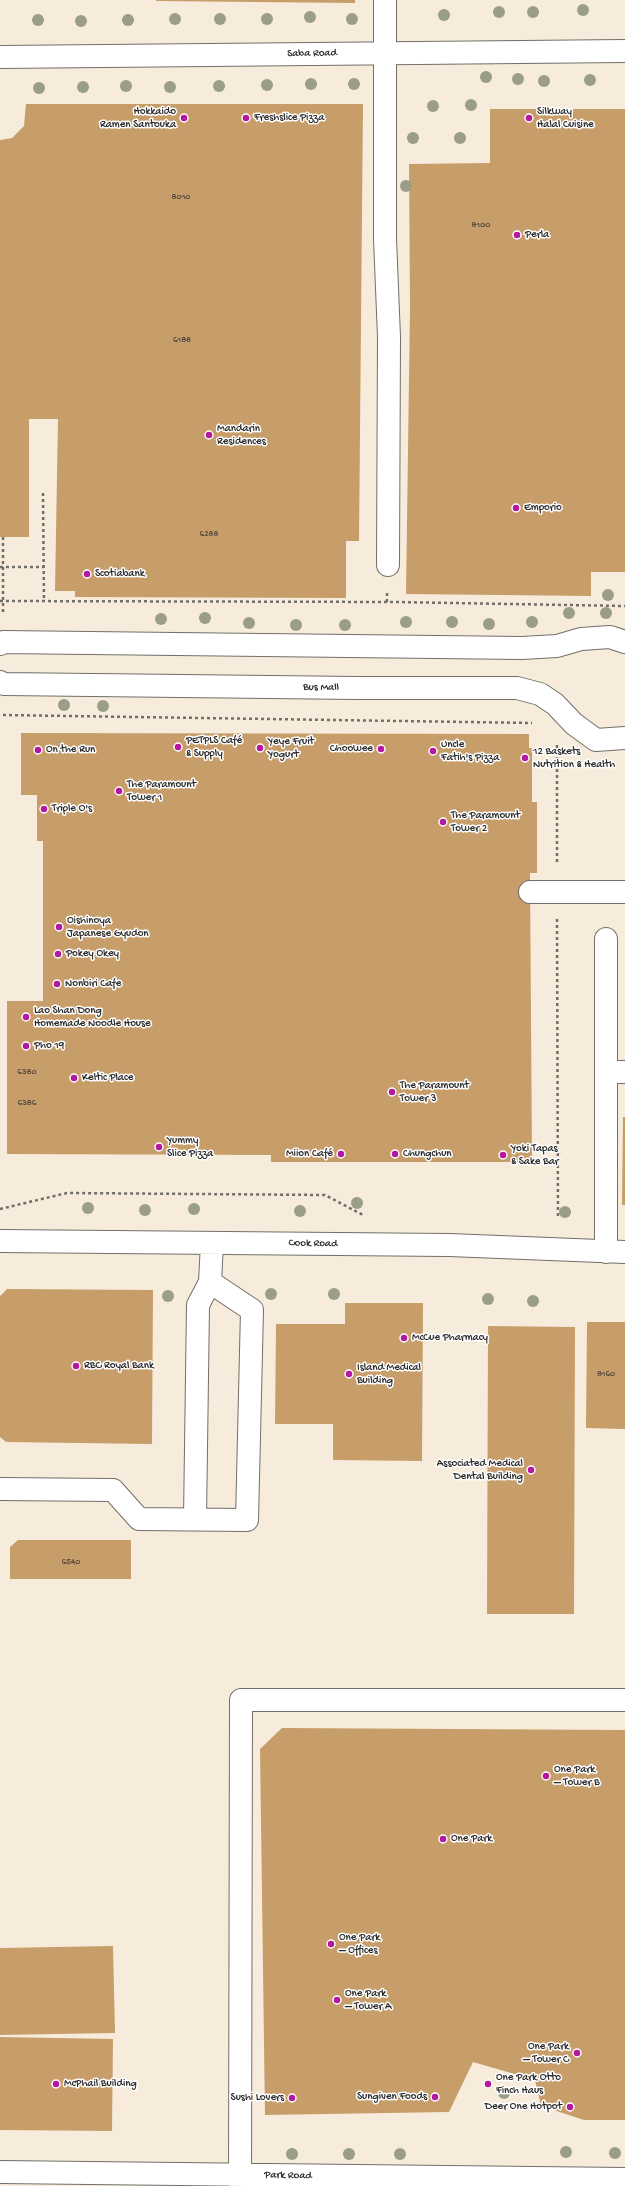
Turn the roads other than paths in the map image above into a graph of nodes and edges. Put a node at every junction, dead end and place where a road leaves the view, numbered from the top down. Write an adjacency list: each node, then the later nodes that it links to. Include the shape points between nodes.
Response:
1 (385, 0): 3 (street)
2 (625, 50): 3 (street, Saba Road)
3 (385, 53): 4 (street, Saba Road); 5 (street, via 385,239 389,337)
4 (0, 57)
5 (388, 565)
6 (625, 642): 7 (street, via 610,637 581,639 557,646 522,648 3,642)
7 (0, 644)
8 (0, 682): 9 (street, Bus Mall, via 327,688 517,688 540,694 596,740)
9 (625, 738)
10 (530, 892): 11 (street)
11 (625, 892)
12 (606, 939): 13 (street)
13 (615, 1072): 16 (street)
14 (0, 1240): 15 (street, Cook Road)
15 (212, 1243): 16 (street, Cook Road, via 449,1245); 17 (street)
16 (615, 1252)
17 (210, 1282): 19 (street, via 198,1305); 19 (street, via 252,1310 247,1520)
18 (0, 1489): 19 (street, via 113,1490 139,1519)
19 (195, 1519)
20 (625, 1700): 23 (street, via 241,1700)
21 (0, 2172): 23 (street, Park Road)
22 (625, 2179): 23 (street, Park Road)
23 (241, 2181)

